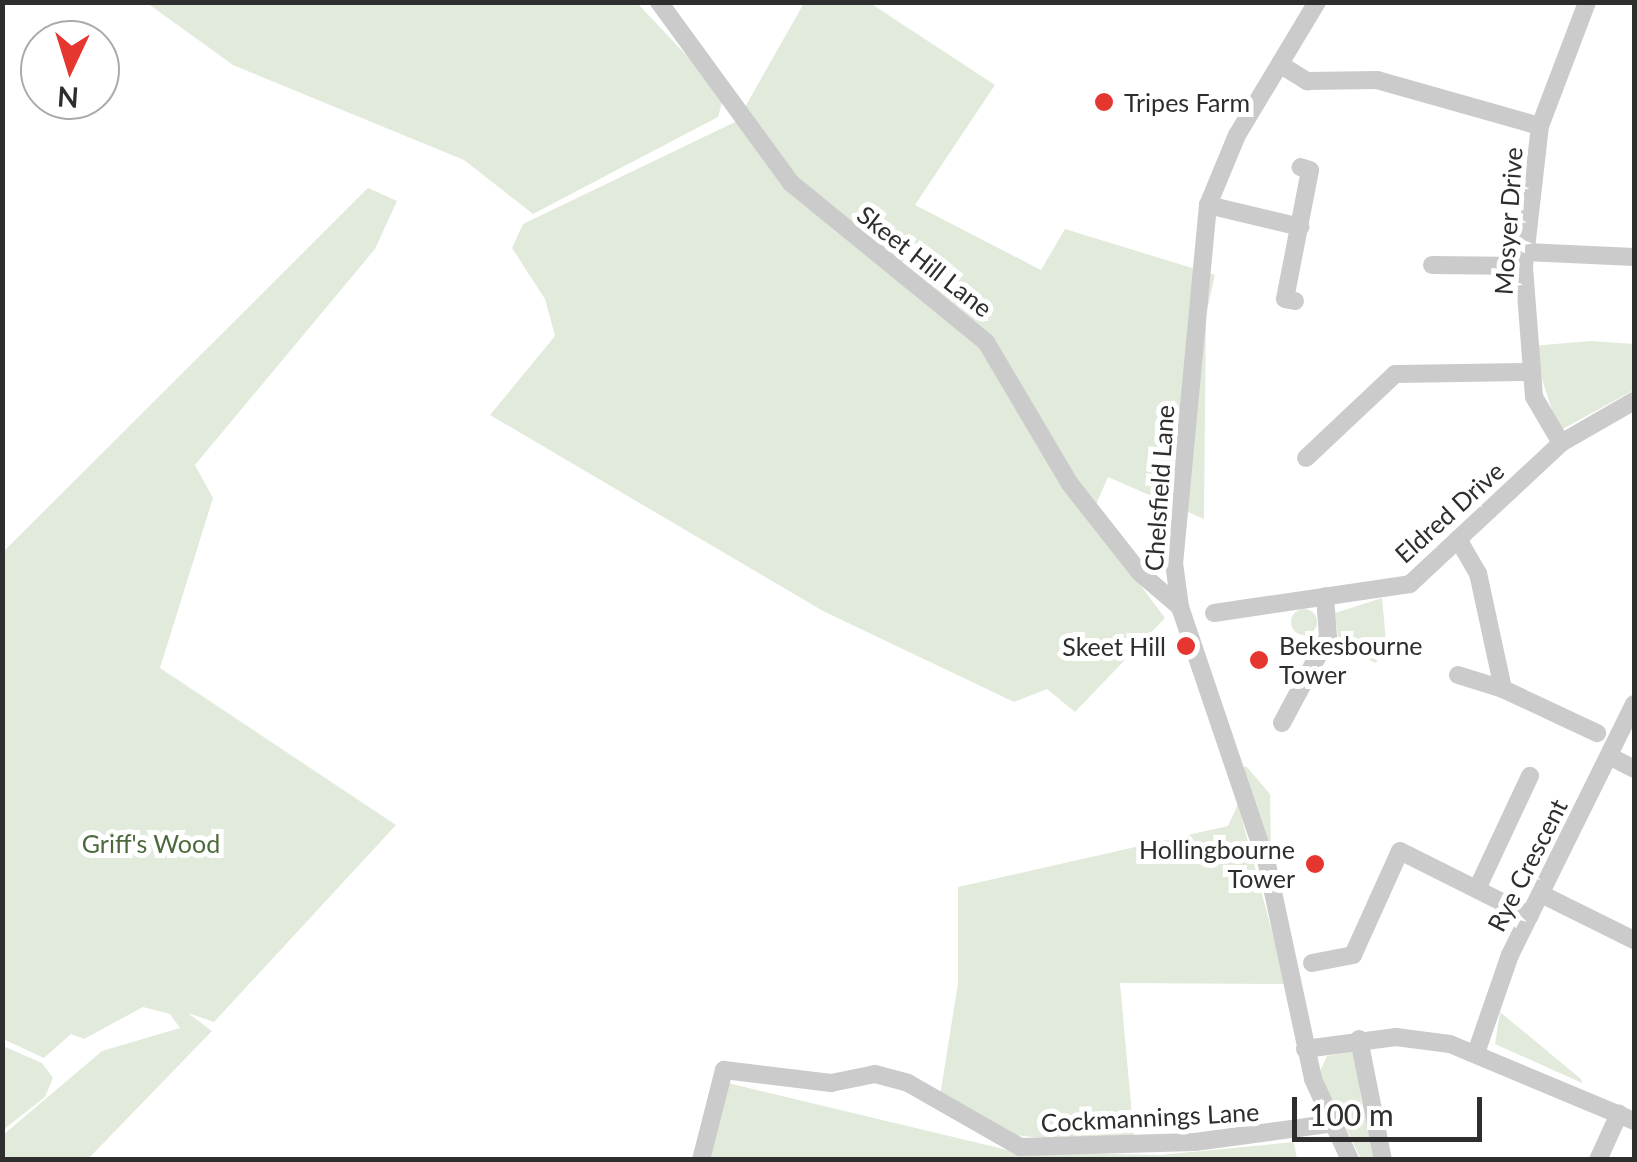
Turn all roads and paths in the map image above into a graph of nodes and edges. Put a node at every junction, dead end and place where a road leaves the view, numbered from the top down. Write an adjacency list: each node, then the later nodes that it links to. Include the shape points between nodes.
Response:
1 (660, 2): 19 (street, Skeet Hill Lane, via 791,183 986,342 1070,484)
2 (1318, 2): 4 (street, Chelsfield Lane)
3 (1587, 2): 5 (street, Mosyer Drive)
4 (1281, 64): 5 (street, via 1306,81 1376,80); 7 (street, Chelsfield Lane)
5 (1540, 126): 10 (street, Mosyer Drive)
6 (1300, 167): 8 (street, via 1310,170)
7 (1208, 205): 8 (street); 18 (street, Chelsfield Lane)
8 (1300, 227): 12 (street, via 1285,298)
9 (1634, 257): 10 (street)
10 (1525, 259): 11 (street); 13 (street, Mosyer Drive)
11 (1432, 265)
12 (1295, 301)
13 (1529, 372): 15 (street, Mosyer Drive); 16 (street, via 1395,374)
14 (1634, 401): 15 (street, Eldred Drive)
15 (1562, 443): 17 (street, Eldred Drive)
16 (1306, 458)
17 (1458, 539): 20 (street, Eldred Drive, via 1410,584); 24 (street, via 1478,573)
18 (1174, 563): 19 (street); 21 (street, Chelsfield Lane)
19 (1140, 573): 21 (street, Skeet Hill Lane)
20 (1325, 596): 22 (street, Eldred Drive); 26 (street, via 1328,637)
21 (1180, 607): 37 (street, Chelsfield Lane, via 1267,864)
22 (1214, 613)
23 (1458, 675): 24 (street)
24 (1503, 689): 27 (street)
25 (1634, 704): 28 (street, Rye Crescent)
26 (1282, 724)
27 (1597, 733)
28 (1609, 756): 29 (street); 32 (street, Rye Crescent)
29 (1634, 769)
30 (1530, 776): 31 (street)
31 (1477, 889): 33 (street); 35 (street, via 1400,851 1354,955)
32 (1541, 894): 33 (street, Rye Crescent); 34 (street)
33 (1530, 916): 38 (street, Rye Crescent)
34 (1634, 940)
35 (1312, 963)
36 (1359, 1039): 37 (street); 38 (street, via 1420,1039); 43 (street)
37 (1305, 1048): 40 (street, Chelsfield Lane)
38 (1476, 1053): 39 (street)
39 (1627, 1118): 44 (street)
40 (1329, 1124): 41 (street, Cockmannings Lane, via 1235,1140 1020,1147 891,1078 831,1083 724,1070); 42 (street, Chelsfield Lane)
41 (701, 1160)
42 (1350, 1160)
43 (1383, 1160)
44 (1598, 1160)

